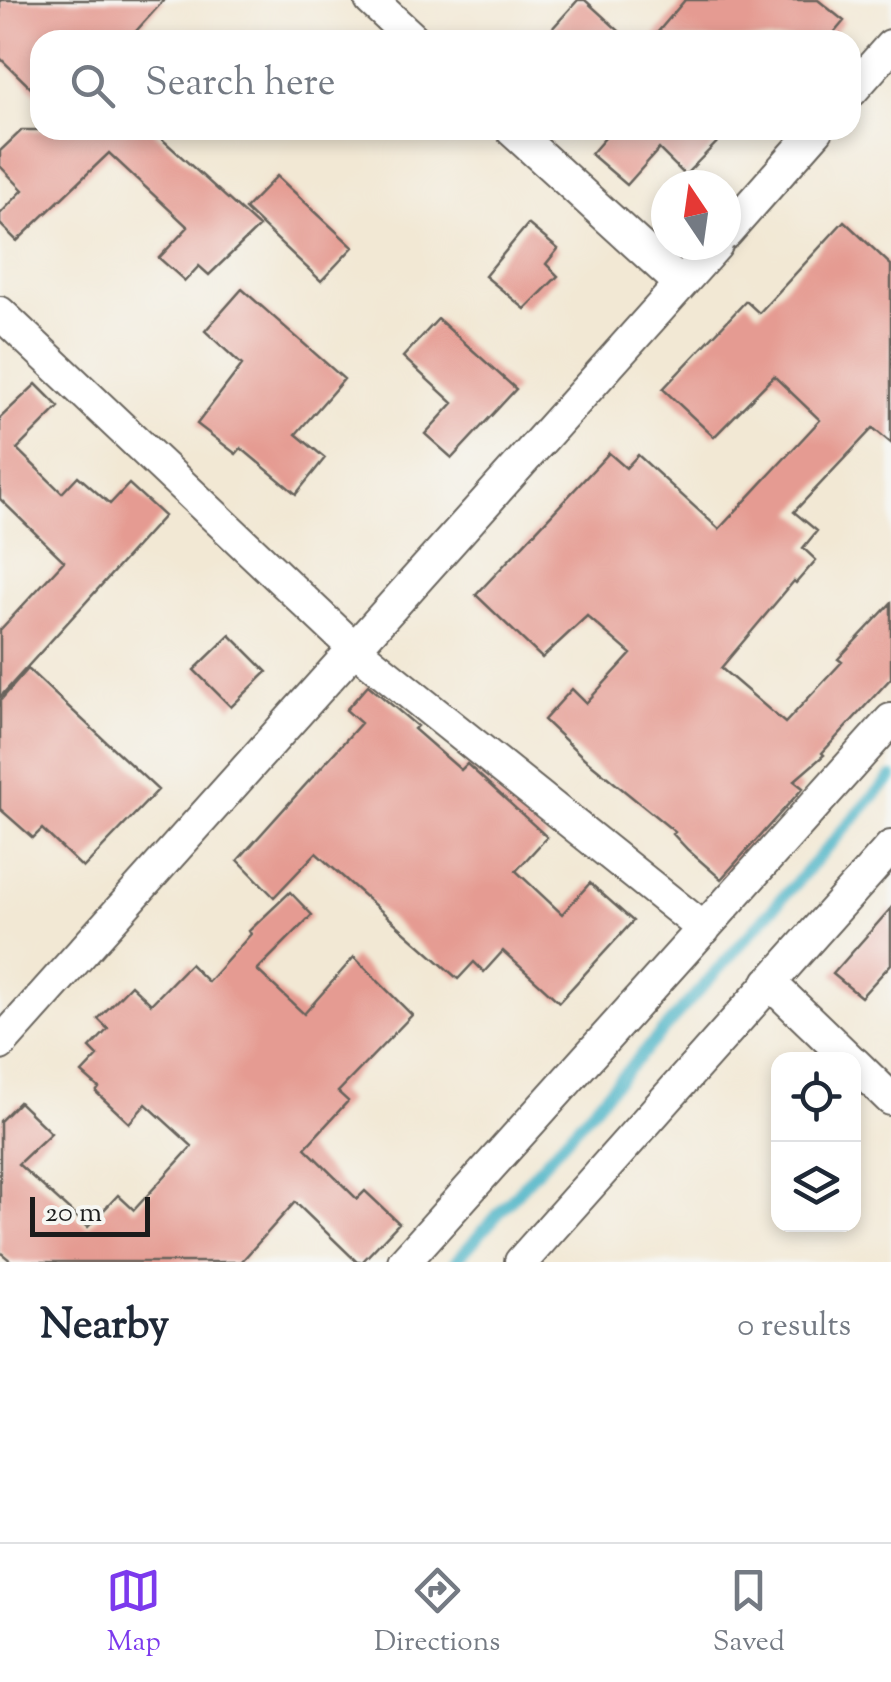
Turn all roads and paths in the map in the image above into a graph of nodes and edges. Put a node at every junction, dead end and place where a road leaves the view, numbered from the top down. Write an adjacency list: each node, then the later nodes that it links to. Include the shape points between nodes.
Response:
1 (371, 0): 2 (street)
2 (403, 30)
3 (891, 46): 4 (street)
4 (861, 80)
5 (523, 140): 9 (street)
6 (808, 140): 7 (street)
7 (741, 216)
8 (703, 260): 9 (street)
9 (681, 284): 11 (street)
10 (0, 313): 11 (street)
11 (356, 650): 14 (street); 16 (street)
12 (891, 720): 14 (street)
13 (891, 847): 15 (street)
14 (704, 929): 20 (street)
15 (770, 982): 17 (street); 21 (street)
16 (0, 1044)
17 (843, 1052)
18 (861, 1070): 19 (street)
19 (891, 1099)
20 (404, 1262)
21 (522, 1262)

